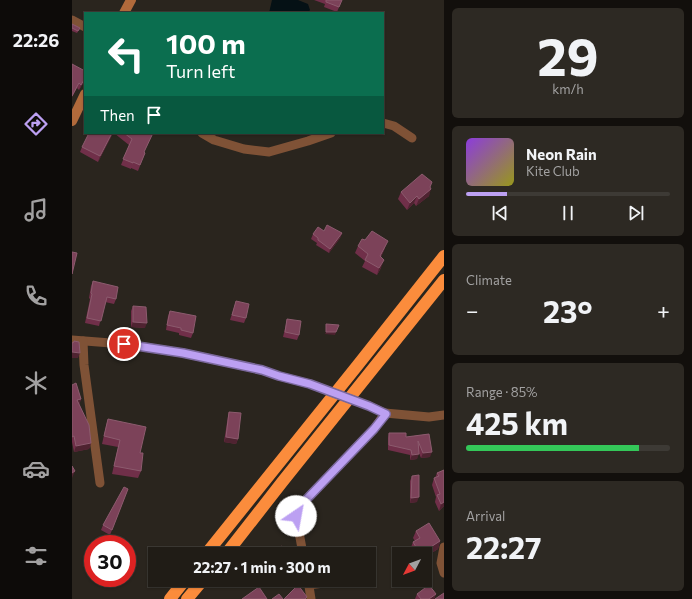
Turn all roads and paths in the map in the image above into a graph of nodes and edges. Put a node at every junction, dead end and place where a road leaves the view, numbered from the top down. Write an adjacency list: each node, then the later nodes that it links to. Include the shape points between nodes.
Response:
1 (131, 0): 2 (main road)
2 (125, 12)
3 (72, 20): 4 (street)
4 (84, 26)
5 (84, 96): 6 (main road)
6 (72, 121)
7 (384, 123): 10 (street, via 394,126)
8 (204, 134): 9 (street, via 214,140 244,149 269,152)
9 (328, 134)
10 (412, 138)
11 (444, 256): 18 (highway)
12 (444, 280): 19 (highway)
13 (72, 340): 14 (street)
14 (83, 341): 15 (street, bridge, via 183,353 262,370 310,384); 17 (street, via 84,372)
15 (386, 414): 16 (street, via 429,417); 20 (street, via 297,511)
16 (444, 415)
17 (100, 483)
18 (212, 547)
19 (231, 547)
20 (302, 547)
21 (444, 547): 22 (street, via 441,564)
22 (444, 573)
23 (179, 587): 26 (highway)
24 (197, 587): 27 (highway)
25 (309, 587): 28 (street)
26 (170, 599)
27 (187, 599)
28 (311, 599)

